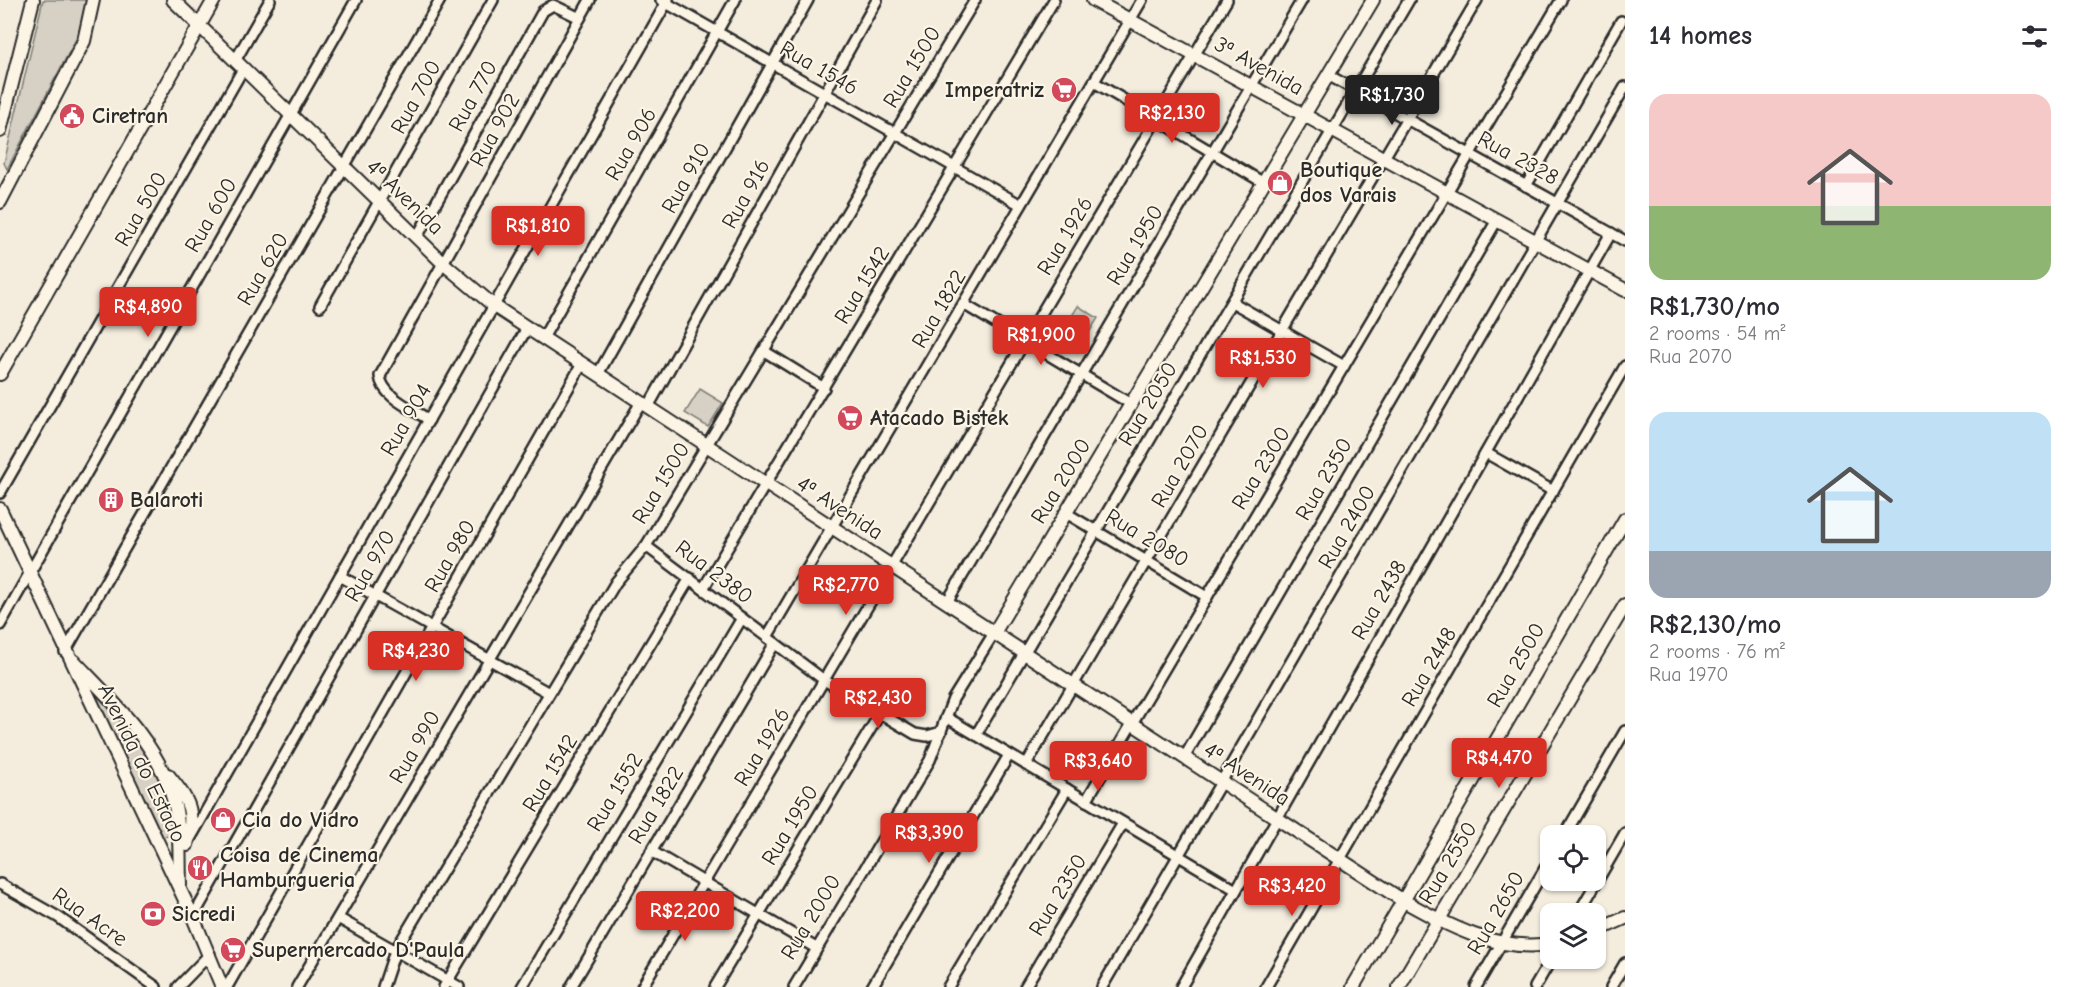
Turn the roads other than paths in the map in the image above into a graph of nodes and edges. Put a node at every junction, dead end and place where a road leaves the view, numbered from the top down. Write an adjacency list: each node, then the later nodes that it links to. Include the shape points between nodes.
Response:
1 (33, 0): 43 (main road)
2 (93, 0): 50 (main road, via 84,41)
3 (173, 0): 27 (main road, 4ª Avenida)
4 (214, 0): 27 (main road)
5 (270, 0): 31 (street, Rua 500)
6 (356, 0): 38 (street, Rua 600)
7 (440, 0): 48 (street, Rua 620)
8 (493, 0): 54 (street, Rua 700)
9 (590, 0): 24 (street, Rua 902)
10 (735, 0): 28 (street, Rua 906)
11 (808, 0): 30 (street, Rua 910)
12 (877, 0): 37 (street, Rua 916)
13 (975, 0): 44 (street, Rua 1500)
14 (1054, 0): 49 (street, Rua 1542)
15 (1093, 0): 25 (main road, 3ª Avenida)
16 (1142, 0): 25 (street, Rua 1822)
17 (1227, 0): 29 (street, Rua 1926)
18 (1302, 0): 34 (street, Rua 1950)
19 (1373, 0): 32 (main road, Rua 2000)
20 (1409, 0): 36 (street, Rua 2050)
21 (1477, 0): 41 (street, Rua 2070)
22 (1561, 0): 46 (street, Rua 2300)
23 (665, 1): 28 (street, Rua 1546); 69 (street, Rua 904)
24 (580, 18): 60 (street, Rua 770, via 553,5 543,11); 63 (street, Rua 902)
25 (1131, 20): 29 (main road, 3ª Avenida); 33 (street, Rua 1822)
26 (1621, 21): 52 (street)
27 (199, 26): 31 (main road, 4ª Avenida); 78 (main road)
28 (717, 32): 30 (street, Rua 1546); 72 (street, Rua 906)
29 (1194, 55): 34 (main road, 3ª Avenida); 40 (street, Rua 1926)
30 (773, 64): 37 (street, Rua 1546); 79 (street, Rua 910)
31 (239, 65): 38 (main road, 4ª Avenida); 89 (street, Rua 500)
32 (1328, 75): 36 (street, Rua 2328); 39 (main road, Rua 2000)
33 (1094, 82): 40 (street); 57 (street, Rua 1822)
34 (1251, 86): 39 (main road, 3ª Avenida); 45 (street, Rua 1950)
35 (1625, 87): 56 (street, Rua 2400)
36 (1356, 91): 41 (street, Rua 2328); 42 (street, Rua 2050)
37 (825, 93): 44 (street, Rua 1546); 83 (street, Rua 916)
38 (291, 115): 48 (main road, 4ª Avenida); 98 (street, Rua 600)
39 (1304, 115): 42 (main road, 3ª Avenida); 51 (main road, Rua 2000)
40 (1156, 119): 45 (street); 73 (street, Rua 1926)
41 (1407, 119): 46 (street, Rua 2328); 47 (street, Rua 2070)
42 (1332, 130): 47 (main road, 3ª Avenida); 66 (street, Rua 2050)
43 (0, 132)
44 (895, 133): 49 (street, Rua 1546); 74 (street, Rua 1500)
45 (1212, 153): 51 (street); 80 (street, Rua 1950)
46 (1470, 154): 52 (street, Rua 2328); 53 (street, Rua 2300)
47 (1384, 158): 53 (main road, 3ª Avenida); 71 (street, Rua 2070)
48 (344, 166): 54 (main road, 4ª Avenida); 111 (street, Rua 620)
49 (955, 167): 57 (street, Rua 1546); 81 (street, Rua 1542)
50 (6, 182): 55 (main road)
51 (1264, 183): 82 (main road, Rua 2000)
52 (1526, 186): 56 (street, Rua 2328)
53 (1446, 193): 58 (main road, 3ª Avenida); 76 (street, Rua 2300)
54 (380, 201): 60 (main road, 4ª Avenida); 68 (street, Rua 700)
55 (0, 202)
56 (1558, 203): 59 (street, Rua 2328); 61 (street, Rua 2400)
57 (1021, 205): 67 (street, Rua 1822)
58 (1497, 220): 61 (main road, 3ª Avenida); 124 (street, Rua 2350)
59 (1611, 233): 62 (street, Rua 2328); 64 (street, Rua 2438)
60 (417, 237): 63 (main road, 4ª Avenida)
61 (1535, 241): 64 (main road, 3ª Avenida); 127 (street, Rua 2400)
62 (1625, 241)
63 (444, 263): 69 (main road, 4ª Avenida); 84 (street, Rua 902, via 380,376 381,386 387,392)
64 (1590, 271): 65 (main road, 3ª Avenida); 86 (street, Rua 2438)
65 (1625, 290)
66 (1232, 302): 71 (street); 94 (street, Rua 2050)
67 (965, 304): 73 (street); 93 (street, Rua 1822)
68 (320, 306)
69 (494, 306): 70 (main road, 4ª Avenida); 84 (street, Rua 904)
70 (527, 328): 72 (main road, 4ª Avenida); 102 (street, Rua 970)
71 (1282, 330): 76 (street); 96 (street, Rua 2070)
72 (543, 338): 75 (main road, 4ª Avenida)
73 (1025, 341): 80 (street); 97 (street, Rua 1926)
74 (764, 351): 81 (street); 85 (street, Rua 1500)
75 (582, 364): 79 (main road, 4ª Avenida); 108 (street, Rua 980)
76 (1344, 366): 103 (street, Rua 2300)
77 (1625, 366): 88 (street, Rua 2448)
78 (0, 374)
79 (598, 374): 83 (main road, 4ª Avenida)
80 (1082, 374): 82 (street); 104 (street, Rua 1950)
81 (824, 388): 87 (street, Rua 1542)
82 (1131, 404): 91 (main road, Rua 2000)
83 (644, 405): 85 (main road, 4ª Avenida); 113 (street, Rua 990)
84 (429, 420): 99 (street, Rua 904)
85 (707, 446): 87 (main road, 4ª Avenida); 95 (street, Rua 1500)
86 (1486, 453): 88 (street); 130 (street, Rua 2438)
87 (766, 484): 93 (main road, 4ª Avenida); 101 (street, Rua 1542)
88 (1553, 491): 138 (street, Rua 2448)
89 (0, 493)
90 (0, 509): 98 (main road, Avenida do Estado)
91 (1066, 513): 94 (street, Rua 2080); 109 (main road, Rua 2000)
92 (1625, 519): 144 (main road, Rua 2500)
93 (832, 527): 97 (main road, 4ª Avenida); 110 (street, Rua 1822)
94 (1097, 531): 96 (street, Rua 2080); 112 (street, Rua 2050)
95 (646, 546): 100 (street, Rua 2380); 116 (street, Rua 1500, via 616,582)
96 (1147, 561): 103 (street, Rua 2080); 115 (street, Rua 2070)
97 (891, 566): 104 (main road, 4ª Avenida); 114 (street, Rua 1926)
98 (30, 574): 107 (street, Rua 600); 111 (main road, Avenida do Estado)
99 (340, 576): 102 (street); 134 (street, Rua 904)
100 (690, 578): 101 (street, Rua 2380); 159 (street, Rua 1542)
101 (703, 589): 106 (street, Rua 2380)
102 (375, 595): 108 (street); 147 (street, Rua 970)
103 (1207, 597): 119 (street, Rua 2300)
104 (947, 602): 109 (main road, 4ª Avenida)
105 (1625, 605): 150 (main road, Rua 2550)
106 (742, 618): 110 (street, Rua 2380); 167 (street, Rua 1552)
107 (0, 625)
108 (432, 627): 113 (street); 163 (street, Rua 980)
109 (994, 633): 112 (main road, 4ª Avenida); 118 (street, Rua 2000)
110 (771, 640): 114 (street, Rua 2380); 135 (street, Rua 1822)
111 (65, 652): 125 (main road, Avenida do Estado, via 124,713); 143 (main road, Avenida do Estado)
112 (1024, 653): 115 (main road, 4ª Avenida); 122 (street, Rua 2050)
113 (489, 659): 116 (street); 148 (street, Rua 990)
114 (824, 680): 117 (street, Rua 2380); 140 (street, Rua 1926)
115 (1073, 685): 119 (main road, 4ª Avenida); 126 (street, Rua 2070)
116 (549, 693): 155 (street, Rua 1500)
117 (879, 715): 121 (street, Rua 2380, via 915,734); 146 (street, Rua 1950)
118 (946, 717): 121 (street, Rua 2000); 122 (street)
119 (1132, 724): 124 (main road, 4ª Avenida); 129 (street, Rua 2300)
120 (1625, 731): 132 (street)
121 (941, 732): 154 (street, Rua 2000, via 930,760)
122 (976, 735): 123 (street)
123 (1009, 755): 126 (street); 172 (street)
124 (1184, 758): 127 (main road, 4ª Avenida)
125 (156, 760): 134 (main road, via 185,796 193,820); 137 (main road, Avenida do Estado, via 174,802)
126 (1026, 765): 128 (street)
127 (1222, 782): 130 (main road, 4ª Avenida); 136 (street, Rua 2400)
128 (1067, 789): 129 (street); 173 (street)
129 (1086, 801): 131 (street)
130 (1277, 818): 138 (main road, 4ª Avenida); 142 (street, Rua 2438)
131 (1124, 823): 136 (street); 174 (street, Rua 2350)
132 (1570, 825)
133 (1625, 833): 145 (street)
134 (187, 845): 137 (street, Rua 904)
135 (651, 851): 140 (street); 168 (street, Rua 1822)
136 (1179, 856): 142 (street); 175 (street, Rua 2400)
137 (179, 860): 143 (main road, Avenida do Estado)
138 (1340, 860): 144 (main road, 4ª Avenida); 177 (street, Rua 2448)
139 (1540, 877): 152 (street, Rua 2650)
140 (704, 882): 146 (street); 169 (street, Rua 1926)
141 (0, 884): 160 (street, Rua Acre, via 58,917)
142 (1236, 890): 176 (street, Rua 2438)
143 (181, 892): 147 (main road, Avenida do Estado)
144 (1402, 900): 150 (main road, 4ª Avenida); 178 (main road, Rua 2500)
145 (1584, 903)
146 (759, 915): 154 (street); 170 (street, Rua 1950)
147 (193, 917): 156 (main road, Avenida do Estado)
148 (338, 918): 155 (street); 164 (street, Rua 990)
149 (1625, 918): 151 (main road)
150 (1438, 921): 152 (main road, 4ª Avenida); 179 (main road, Rua 2550)
151 (1606, 927)
152 (1501, 944): 153 (main road, 4ª Avenida); 180 (street, Rua 2650)
153 (1540, 944)
154 (816, 948): 171 (street, Rua 2000)
155 (395, 951): 159 (street); 165 (street, Rua 1500)
156 (210, 954): 161 (street); 162 (main road, Avenida do Estado)
157 (1625, 963): 182 (street)
158 (1546, 969): 181 (street)
159 (446, 984): 166 (street)
160 (156, 987)
161 (178, 987)
162 (222, 987)
163 (227, 987)
164 (297, 987)
165 (383, 987)
166 (459, 987)
167 (522, 987)
168 (571, 987)
169 (642, 987)
170 (715, 987)
171 (794, 987)
172 (872, 987)
173 (948, 987)
174 (1025, 987)
175 (1102, 987)
176 (1180, 987)
177 (1266, 987)
178 (1353, 987)
179 (1399, 987)
180 (1476, 987)
181 (1535, 987)
182 (1611, 987)

